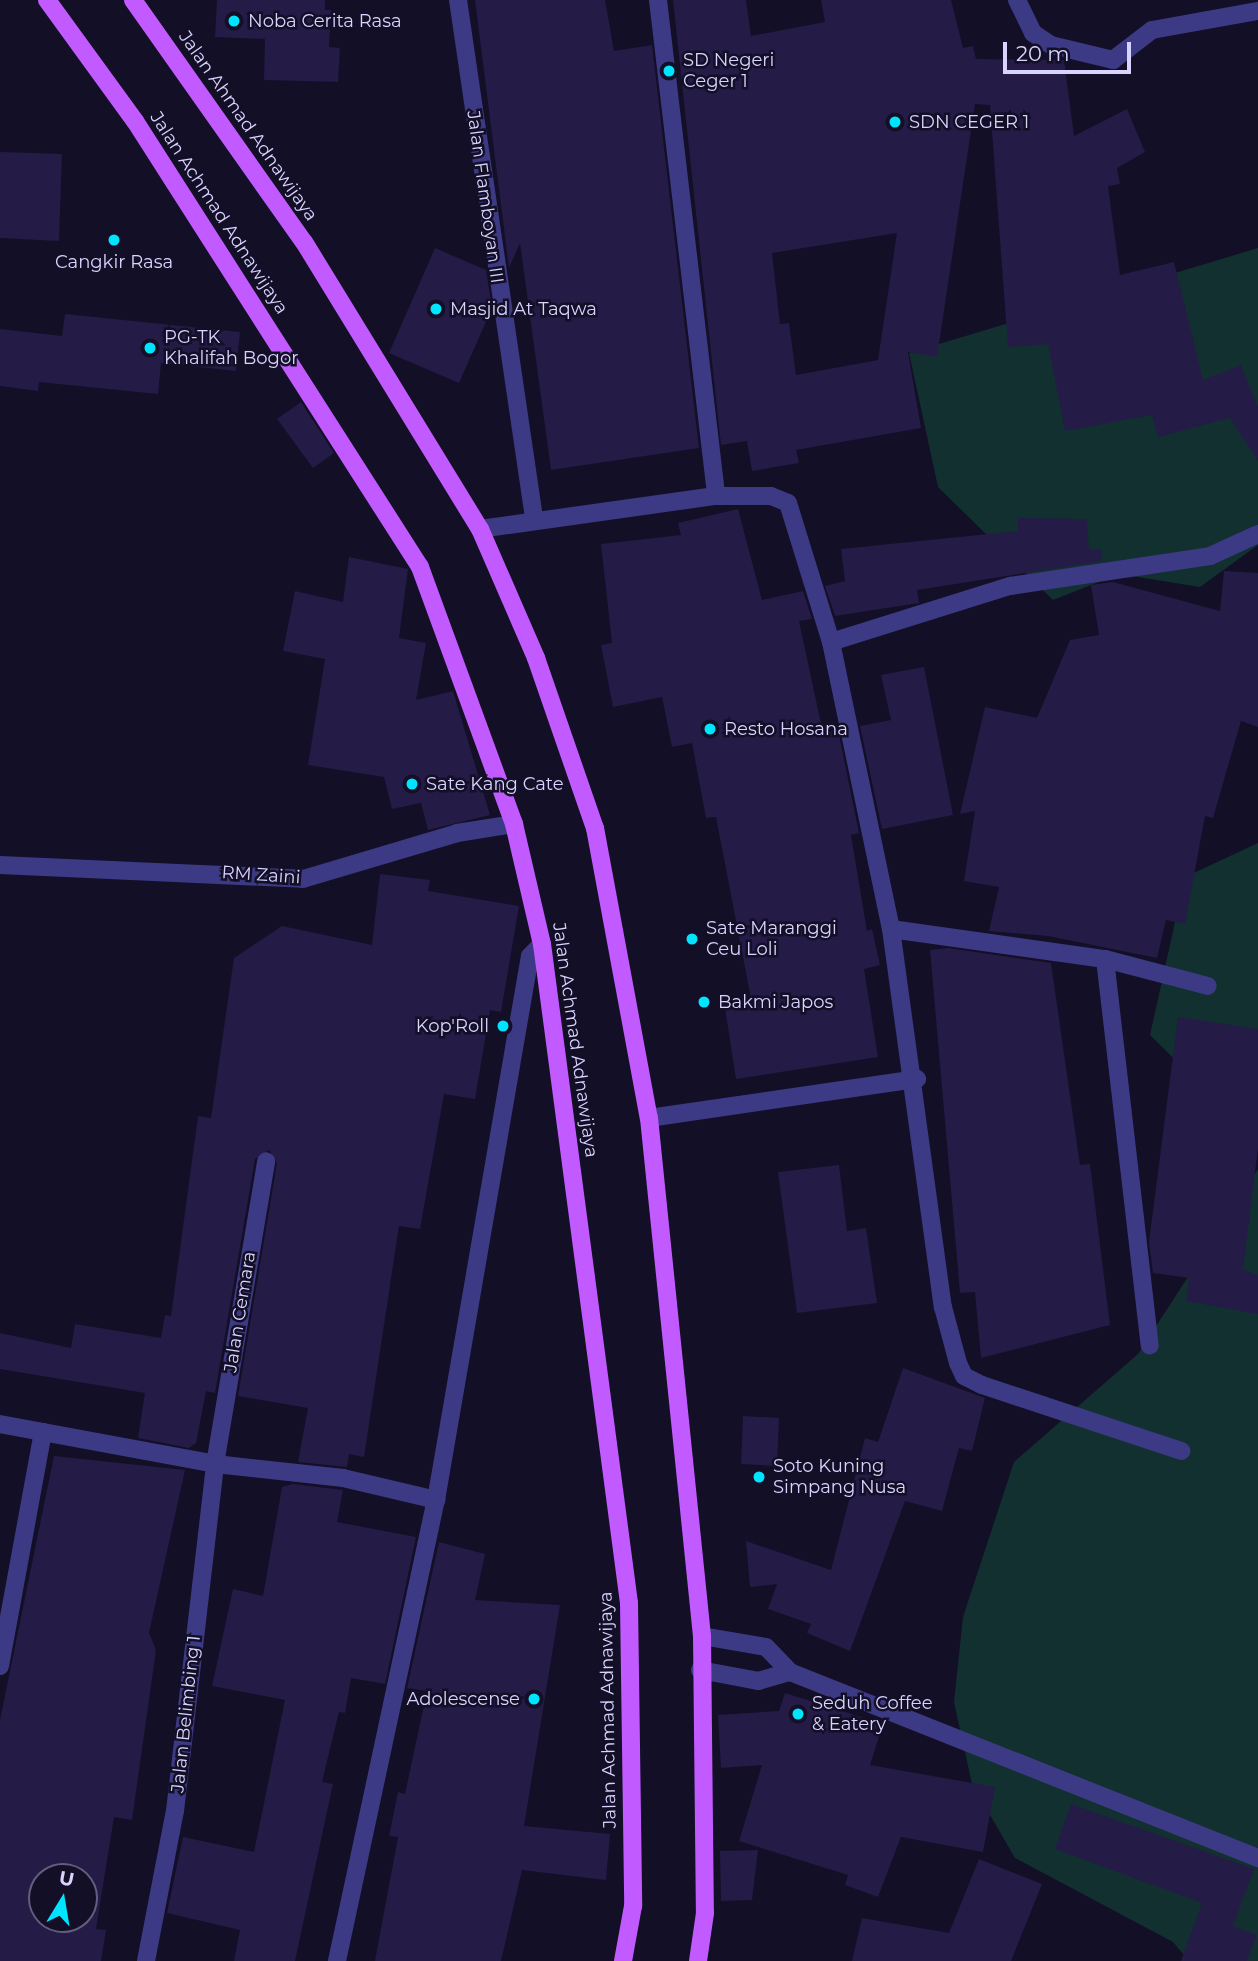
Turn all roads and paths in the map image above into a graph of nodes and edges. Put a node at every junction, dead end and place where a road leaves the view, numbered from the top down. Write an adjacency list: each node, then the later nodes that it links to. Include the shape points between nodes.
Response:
1 (47, 0): 12 (main road, Jalan Achmad Adnawijaya, via 135,121 420,567)
2 (133, 0): 9 (main road, Jalan Ahmad Adnawijaya, via 304,242)
3 (458, 0): 8 (street, Jalan Flamboyan III)
4 (658, 0): 7 (street)
5 (1017, 0): 6 (street, via 1033,33 1051,45 1113,60 1152,30)
6 (1258, 11)
7 (716, 496): 8 (street); 11 (street, via 771,496 788,503)
8 (534, 518): 9 (street)
9 (480, 529): 19 (main road, via 537,658 594,828)
10 (1258, 534): 11 (street, via 1210,556 1010,586)
11 (831, 642): 14 (street)
12 (514, 824): 13 (street, RM Zaini, via 457,833 303,879); 15 (main road, Jalan Achmad Adnawijaya)
13 (0, 865)
14 (891, 929): 16 (street); 18 (street)
15 (542, 944): 26 (street, via 530,956); 34 (main road, Jalan Achmad Adnawijaya, via 629,1603 634,1906)
16 (1105, 959): 17 (street); 21 (street)
17 (1208, 986)
18 (917, 1079): 19 (street); 24 (street, via 943,1307 964,1376)
19 (649, 1118): 27 (main road)
20 (266, 1161): 25 (street, Jalan Cemara)
21 (1150, 1345)
22 (0, 1424): 23 (street)
23 (43, 1432): 25 (street); 28 (street)
24 (1181, 1451)
25 (215, 1464): 26 (street, via 343,1478); 32 (street, Jalan Belimbing 1, via 175,1811)
26 (436, 1500): 33 (street)
27 (702, 1636): 29 (main road); 30 (street, via 766,1647)
28 (0, 1666)
29 (700, 1670): 30 (street, via 758,1681); 35 (main road, via 705,1913)
30 (790, 1672): 31 (street)
31 (1258, 1858)
32 (145, 1961)
33 (337, 1961)
34 (624, 1961)
35 (698, 1961)

